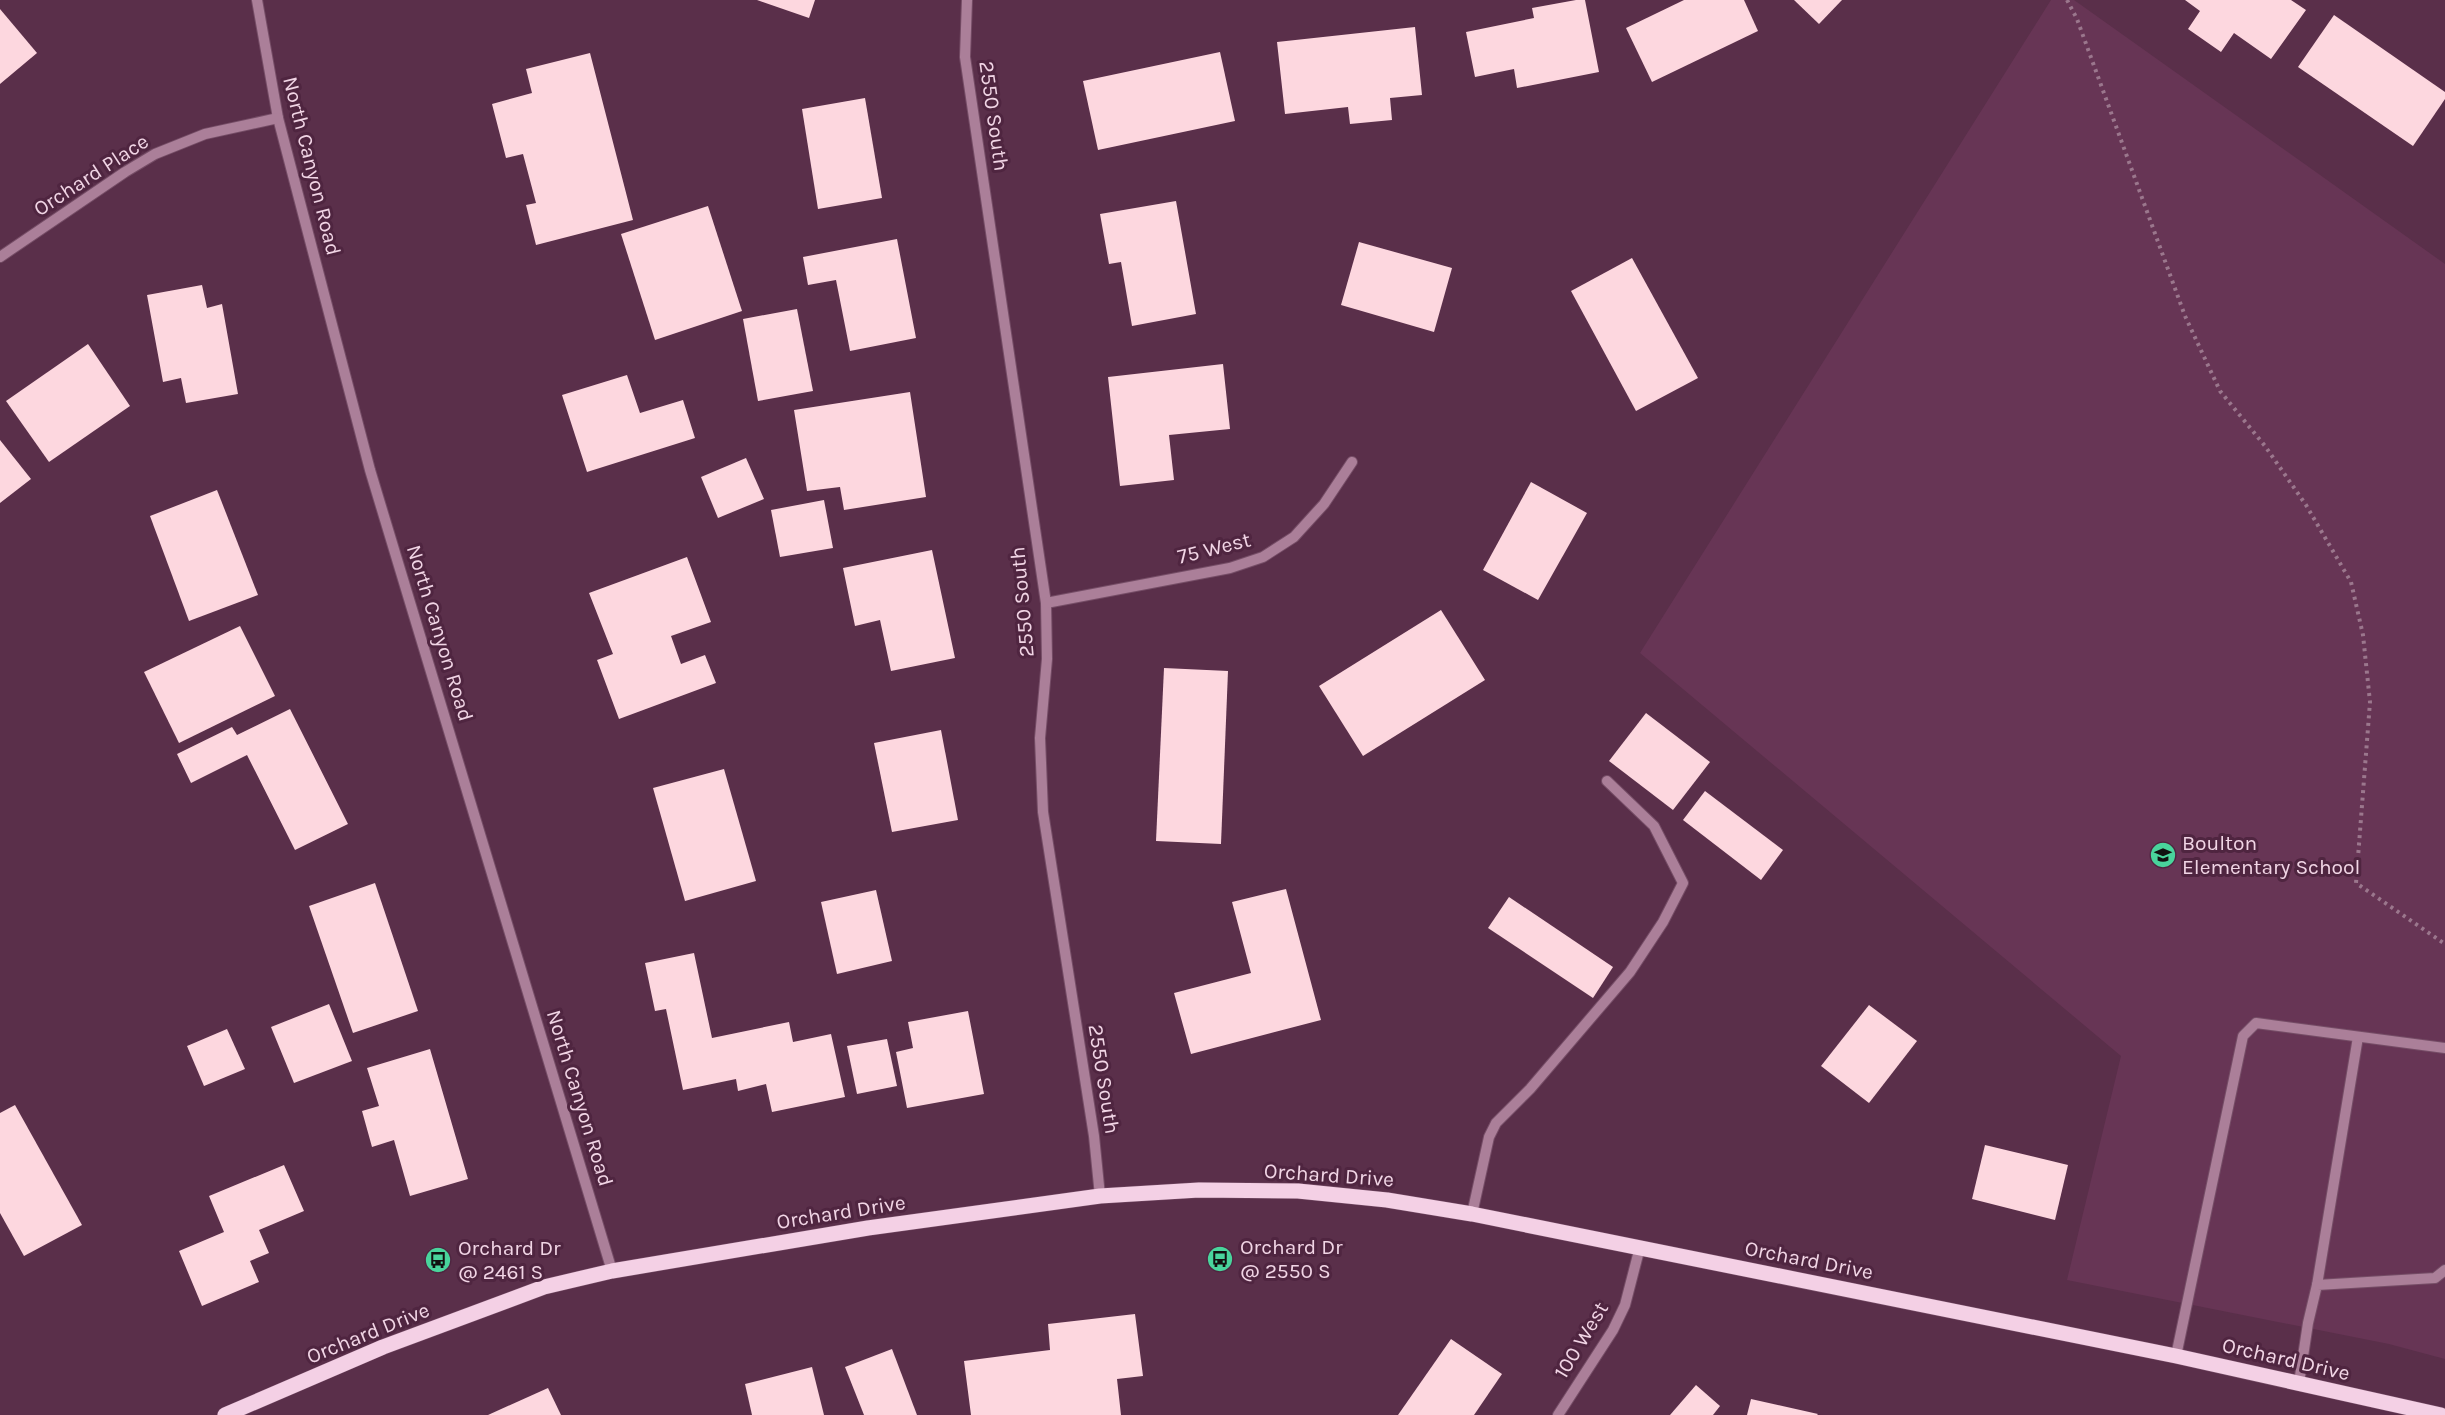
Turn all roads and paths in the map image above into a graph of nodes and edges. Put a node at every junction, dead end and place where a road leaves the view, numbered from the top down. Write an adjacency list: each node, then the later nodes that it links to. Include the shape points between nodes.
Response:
1 (257, 0): 4 (street, North Canyon Road)
2 (2067, 0): 9 (path, via 2185,316 2220,391 2306,505 2351,582 2363,635 2370,702 2356,884)
3 (970, 2): 7 (street, 2550 South, via 965,22 965,57)
4 (278, 118): 5 (street, Orchard Place, via 205,134 155,154); 16 (street, North Canyon Road, via 370,470)
5 (0, 257)
6 (1352, 462): 7 (street, 75 West, via 1324,504 1294,537 1263,557 1230,568)
7 (1046, 603): 12 (street, 2550 South, via 1047,659 1040,738 1043,812)
8 (1606, 781): 13 (street, via 1654,826 1683,883 1630,972 1496,1123 1489,1137)
9 (2445, 944)
10 (2358, 1037): 11 (street); 17 (street); 18 (street, via 2256,1023 2243,1036)
11 (2445, 1048)
12 (1100, 1196): 13 (main road, Orchard Drive, via 1199,1190 1298,1191); 16 (main road, Orchard Drive, via 868,1228)
13 (1472, 1214): 14 (main road, Orchard Drive)
14 (1640, 1247): 18 (main road, Orchard Drive); 21 (street, 100 West, via 1625,1305 1613,1330)
15 (2445, 1270): 17 (street, via 2435,1278)
16 (612, 1271): 20 (main road, Orchard Drive, via 544,1287 383,1347)
17 (2317, 1285): 19 (street)
18 (2176, 1356): 19 (main road, Orchard Drive)
19 (2299, 1383): 22 (main road, Orchard Drive)
20 (225, 1415)
21 (1558, 1415)
22 (2441, 1415)

